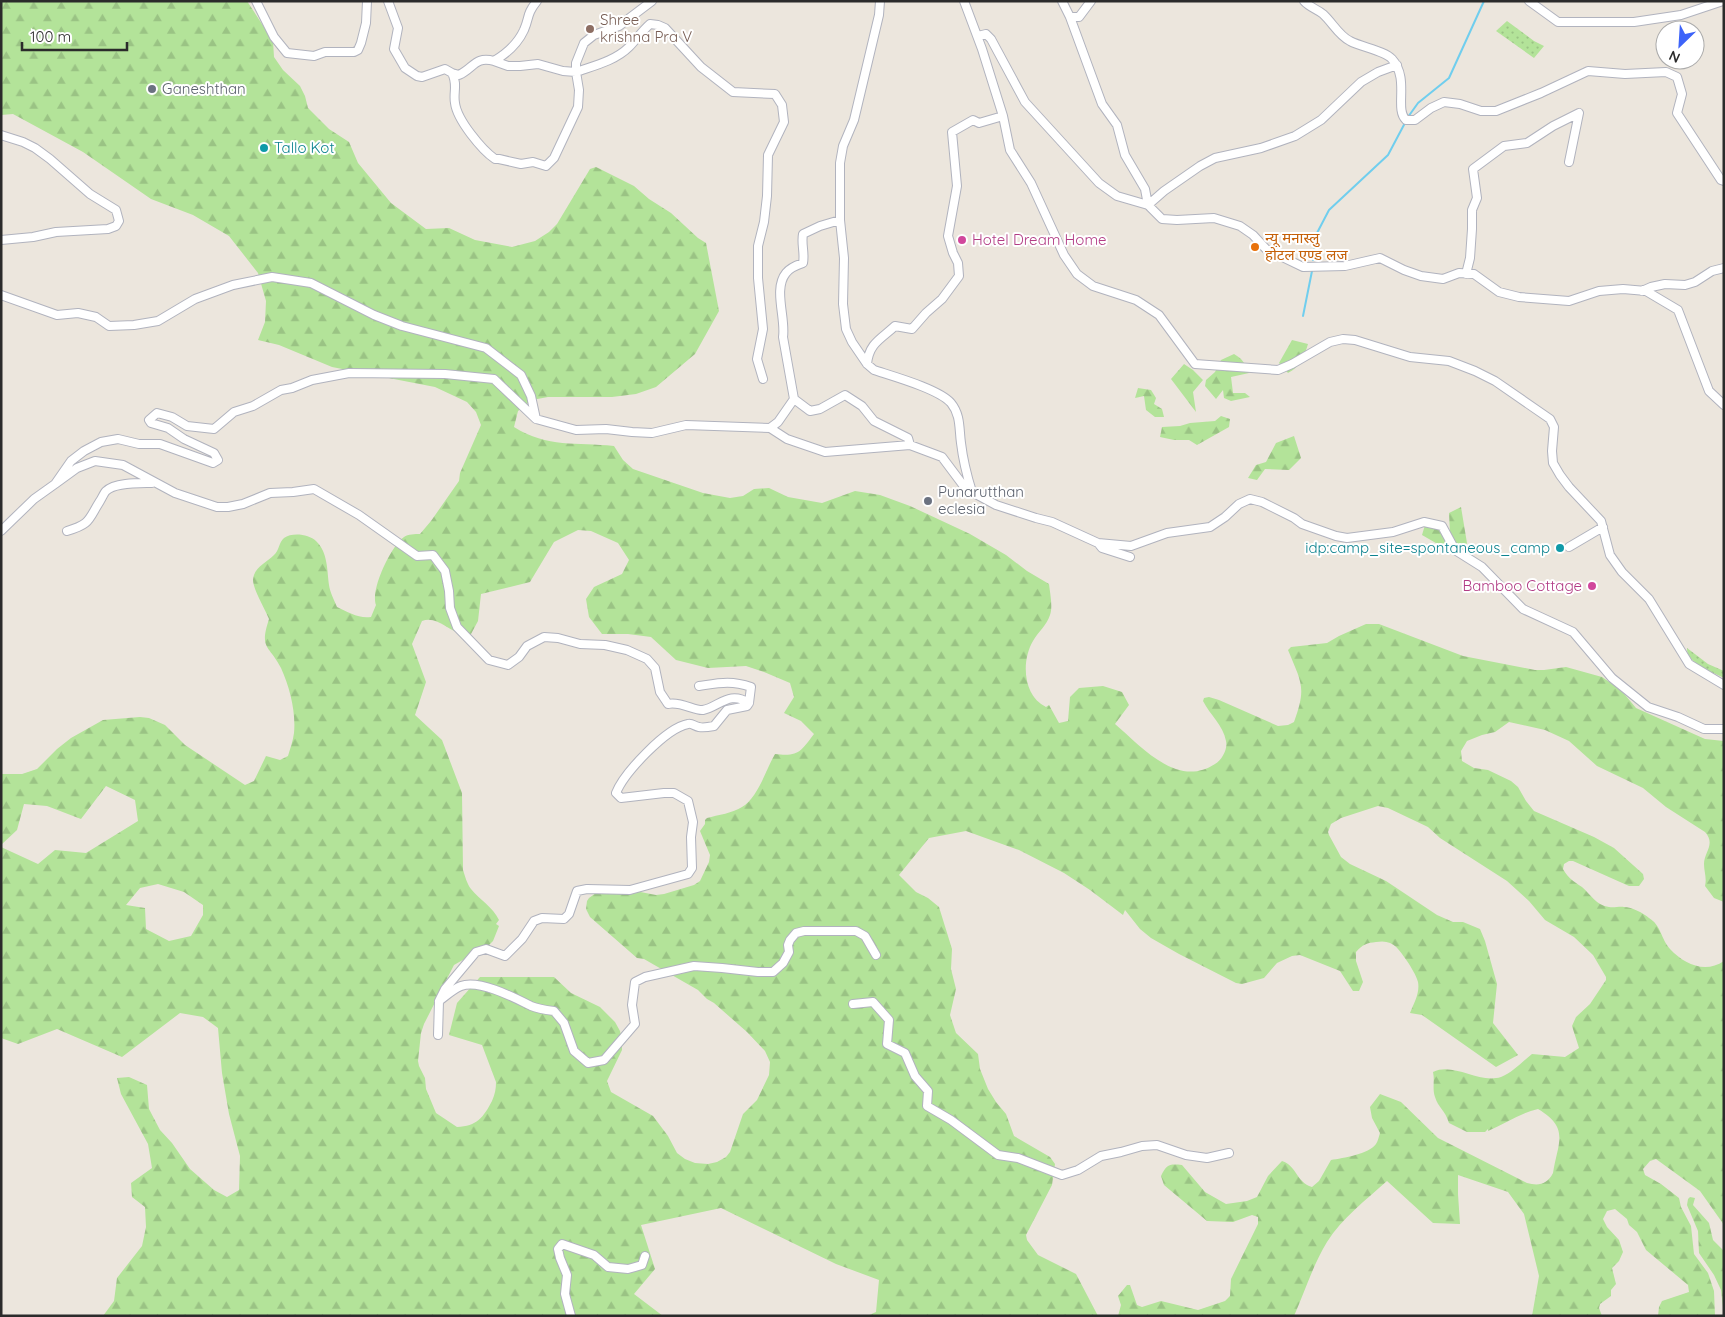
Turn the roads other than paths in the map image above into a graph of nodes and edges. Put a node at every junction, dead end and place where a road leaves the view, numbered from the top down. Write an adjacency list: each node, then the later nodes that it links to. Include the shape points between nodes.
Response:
1 (256, 1): 2 (street, via 286,53 314,56 358,50 366,23)
2 (367, 1)
3 (388, 1): 18 (street, via 398,28 394,49 405,68 422,77 446,69)
4 (537, 1): 15 (street, via 528,12 524,30 515,43)
5 (652, 1): 17 (street, via 619,26 594,35 584,43)
6 (880, 1): 24 (street, via 854,120 841,154)
7 (964, 1): 14 (street)
8 (1062, 1): 13 (street)
9 (1091, 1): 13 (street, via 1079,17)
10 (1304, 1): 16 (street, via 1348,40 1390,57)
11 (1529, 1): 12 (street, via 1558,22 1634,22 1681,15)
12 (1723, 1)
13 (1070, 17): 23 (street, via 1102,104 1117,125 1125,155 1145,189)
14 (978, 36): 19 (street); 23 (street, via 986,34 991,39 1025,102 1099,183 1117,196)
15 (494, 61): 17 (street, via 508,66 538,64); 18 (street, via 484,59 459,75)
16 (1397, 65): 22 (street, via 1403,93 1402,116 1410,121 1444,102 1496,112 1588,71 1625,74 1666,72 1677,76 1682,94 1677,113); 23 (street, via 1361,82 1322,120 1295,136 1261,148 1215,158)
17 (576, 72): 18 (street, via 578,107 554,158 546,166 495,159 489,155 456,110 456,86); 31 (street, via 617,56 650,24 665,28 701,67 732,92 775,94 782,106 784,122 768,155 767,196 758,246 763,328 757,359)
18 (452, 73)
19 (1002, 116): 30 (street, via 979,123 973,120 952,132 957,186 948,236 959,269 956,282 912,329 895,326 872,345); 40 (street, via 1010,150 1028,178 1064,255 1077,274 1093,286 1136,300 1159,315 1194,364 1278,370 1330,342 1355,340 1410,357 1449,361 1475,371 1495,380 1550,419 1554,427 1553,464)
20 (1, 135): 25 (street, via 22,142 50,159 90,194 116,210 120,221 108,229)
21 (1569, 162): 27 (street, via 1579,113 1527,143 1504,146 1473,169 1477,198 1472,210)
22 (1724, 181)
23 (1148, 205): 27 (street, via 1162,219 1214,218 1240,226 1266,248 1303,267 1345,266 1380,258 1421,276 1443,279)
24 (840, 220): 30 (street, via 846,329); 32 (street, via 803,234 803,262 786,272 781,284 783,337)
25 (1, 240)
26 (1724, 268): 28 (street, via 1712,271 1695,282 1666,284)
27 (1466, 274): 28 (street, via 1474,274 1499,292 1518,297 1569,301 1599,291)
28 (1642, 291): 33 (street, via 1678,310 1709,391)
29 (1, 295): 34 (street, via 57,315 96,316 109,326 134,326 158,321 195,299 233,285 272,278 311,282 402,326 486,348 521,375 531,396)
30 (867, 364): 39 (street, via 874,370 938,394 952,404 960,425 960,442)
31 (764, 379)
32 (794, 399): 35 (street); 36 (street, via 810,411 845,394 862,406 874,421 908,438)
33 (1724, 405)
34 (536, 419): 35 (street, via 576,430 652,433 686,425); 38 (street, via 494,379 445,374 349,373 281,390 253,406 234,412 214,429 187,426 157,413 149,420 214,453 218,460 213,463 160,444 118,439 101,442 84,452 72,461)
35 (770, 428): 36 (street, via 787,439 825,452)
36 (910, 445): 39 (street, via 942,456 962,485)
37 (156, 483): 38 (street, via 123,465 95,461 77,468); 42 (street, via 138,482 106,491 87,522); 48 (street, via 217,507 243,504 270,493 314,489 359,515 417,556 433,555 445,571 450,608 457,627 489,660 508,665 527,646 544,636 580,644 605,645 628,650 647,659 655,668 660,692 668,704 682,704 700,711 727,699 736,698)
38 (55, 484): 41 (street)
39 (972, 492): 43 (street, via 996,505 1052,522)
40 (1603, 527): 44 (street); 46 (street, via 1610,555 1648,598 1689,664)
41 (1, 531)
42 (67, 531)
43 (1098, 543): 45 (street, via 1102,548); 49 (street, via 1130,546 1167,534 1210,527 1250,499 1302,524 1341,537 1393,532 1424,522 1442,526 1455,550 1482,567 1523,609 1573,632 1612,678 1648,708 1704,729)
44 (1569, 547)
45 (1130, 557)
46 (1724, 685)
47 (699, 686): 48 (street, via 738,682 751,688)
48 (749, 703): 51 (street, via 727,710 714,726 699,727 690,723 670,732 624,778 616,793 621,798 674,793 688,801 693,822 692,868 688,874 630,890 587,889 577,892 564,920 542,918 534,921 505,956 486,949 476,952)
49 (1724, 729)
50 (876, 955): 51 (street, via 866,936 856,931 804,931 790,940 789,952 773,972 694,966 645,977 635,982 632,1005 635,1024 604,1060 588,1063 574,1051 564,1023 554,1011 538,1009 508,994 476,985 463,985)
51 (439, 1001): 53 (street)
52 (853, 1004): 54 (street, via 874,1002 889,1020 887,1044 905,1053 915,1076 928,1091 927,1106 998,1155 1018,1158 1062,1176 1101,1156 1142,1146 1157,1145 1207,1158)
53 (438, 1036)
54 (1229, 1153)
55 (645, 1256): 56 (street, via 642,1265 628,1269 608,1267 594,1256 562,1244 558,1248 567,1275 565,1294)
56 (571, 1316)

